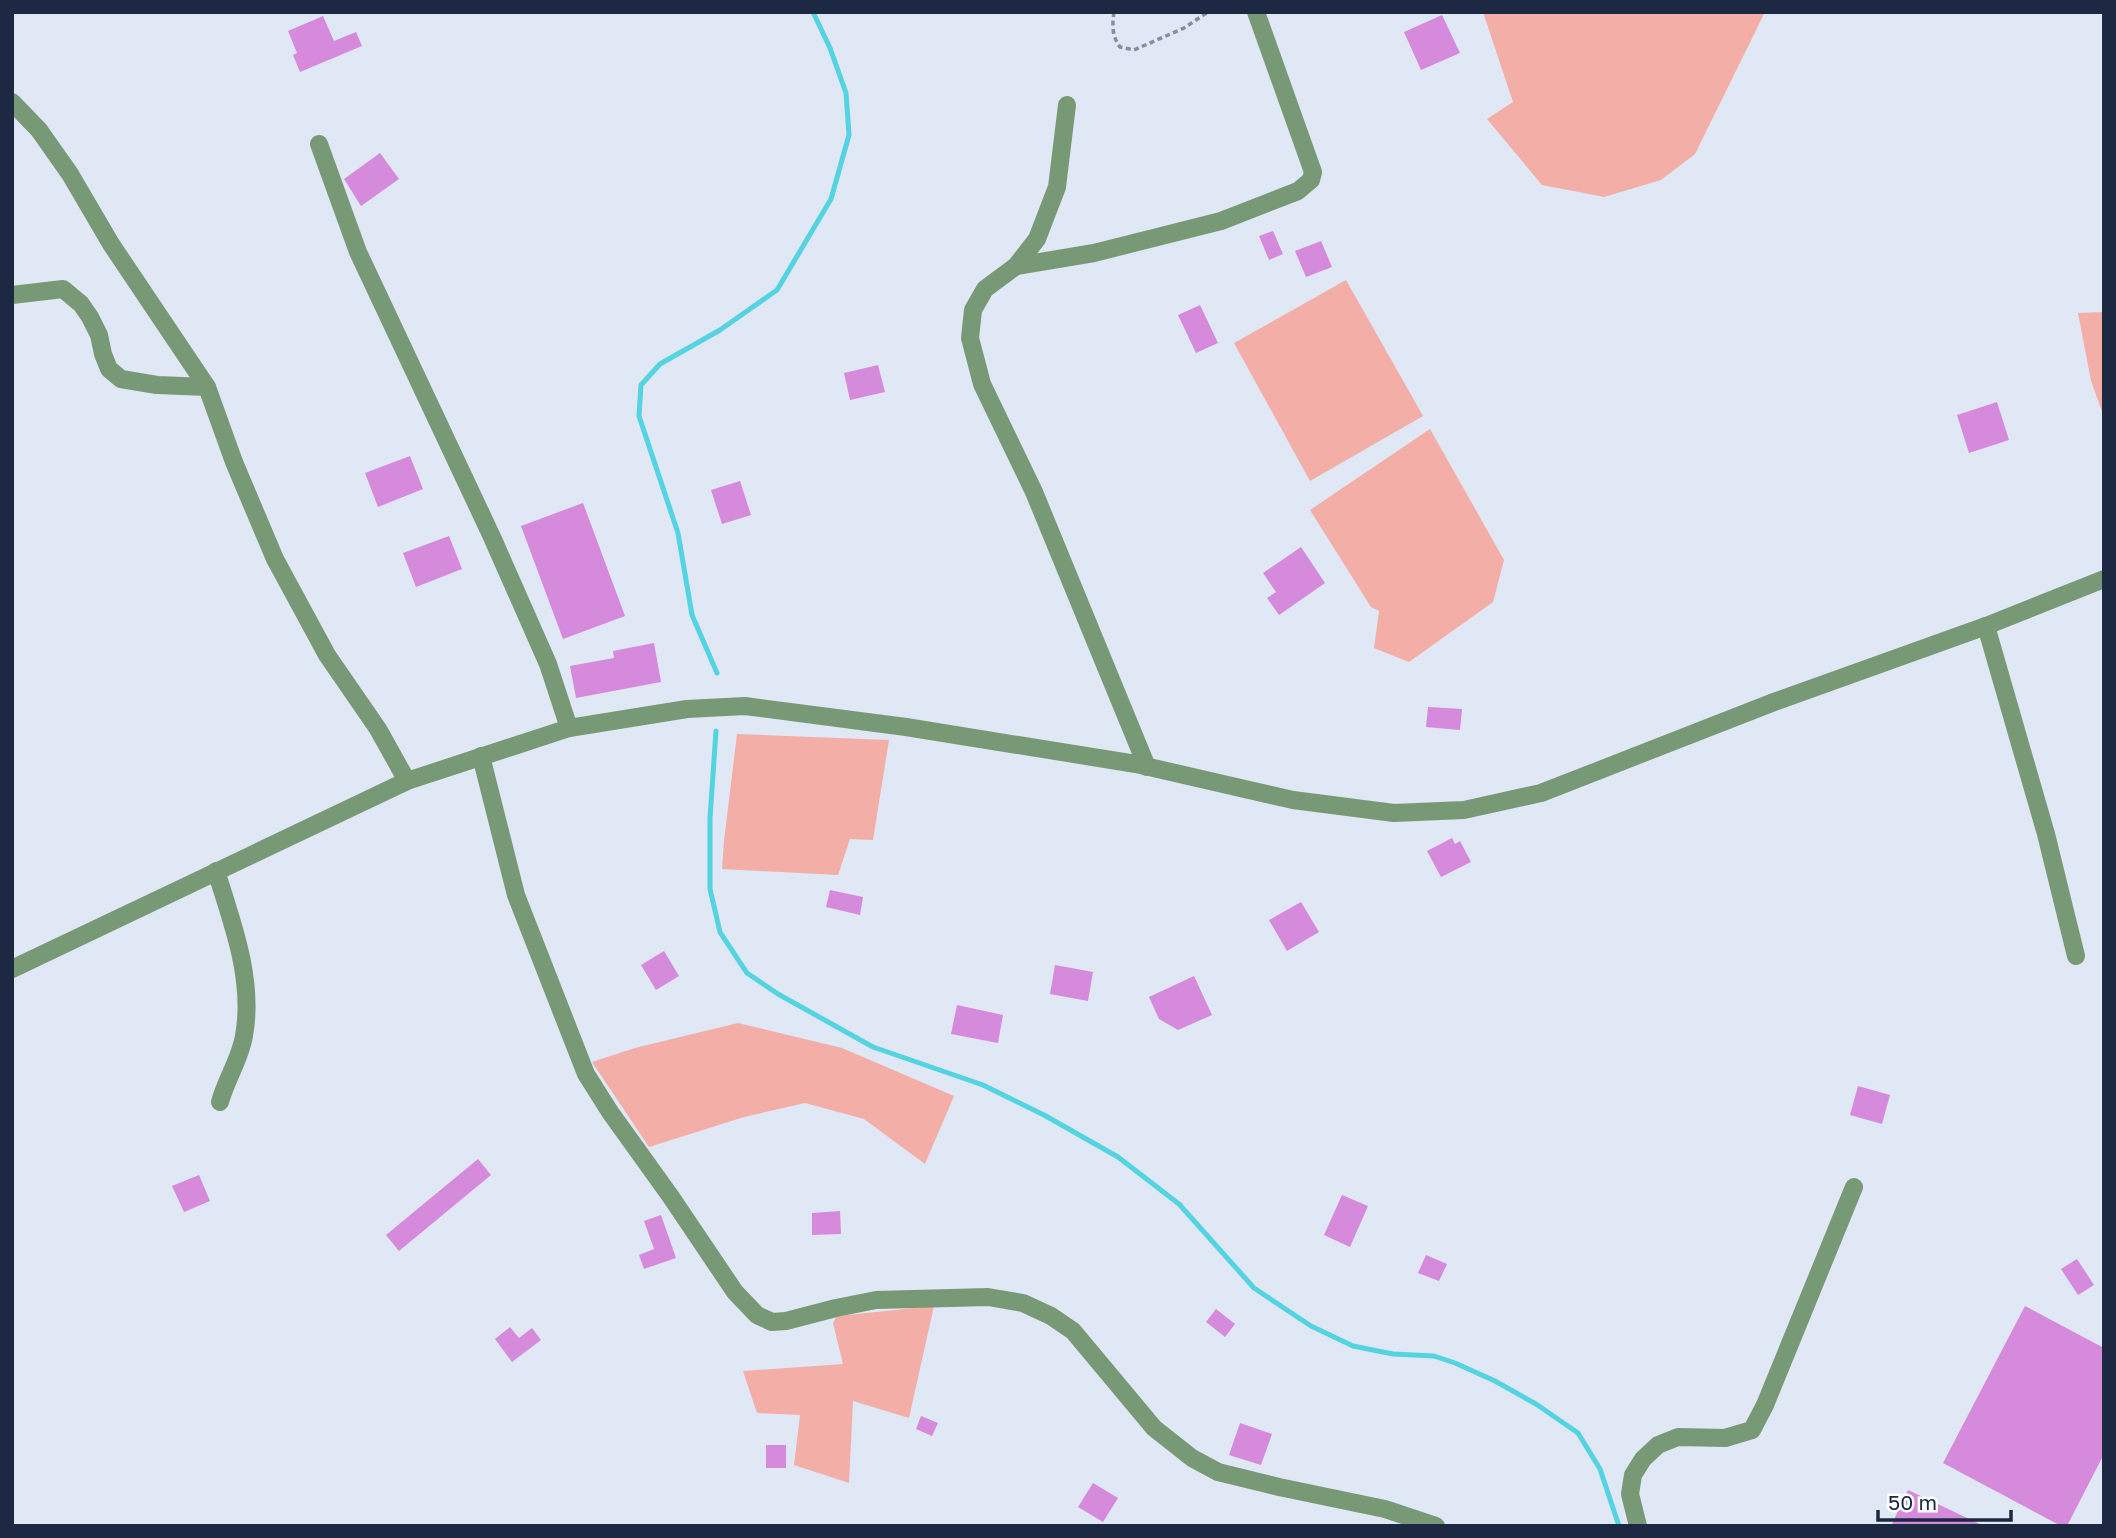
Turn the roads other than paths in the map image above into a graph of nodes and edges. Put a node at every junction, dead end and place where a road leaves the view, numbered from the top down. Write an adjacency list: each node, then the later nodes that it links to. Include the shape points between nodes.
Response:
1 (1256, 12): 5 (street, via 1313,172 1311,180 1298,191 1221,221 1094,253)
2 (12, 102): 7 (street, via 70,174)
3 (1067, 105): 5 (street, via 1057,187 1037,239)
4 (319, 144): 10 (street, via 358,252 492,537 548,664)
5 (1016, 266): 12 (street, via 985,289 973,310 970,338 982,384 1034,492)
6 (12, 295): 7 (street, via 63,289 90,317 109,369 121,379)
7 (207, 387): 13 (street, via 275,559 327,655)
8 (2104, 579): 9 (street)
9 (1986, 626): 12 (street, via 1541,793 1464,810 1394,813 1293,800); 15 (street)
10 (569, 728): 11 (street); 12 (street, via 687,709 745,706)
11 (481, 756): 13 (street); 19 (street, via 516,895 586,1074 735,1292 757,1315 772,1322 786,1321 876,1300 988,1297 1023,1303 1073,1331 1154,1429 1192,1458 1218,1472 1385,1508)
12 (1147, 767)
13 (407, 780): 14 (street)
14 (216, 871): 16 (street); 17 (street, via 248,997 244,1038)
15 (2076, 956)
16 (12, 968)
17 (220, 1102)
18 (1854, 1187): 20 (street, via 1752,1430 1725,1438 1678,1437 1658,1445 1633,1475 1630,1494)
19 (1436, 1526)
20 (1638, 1526)

